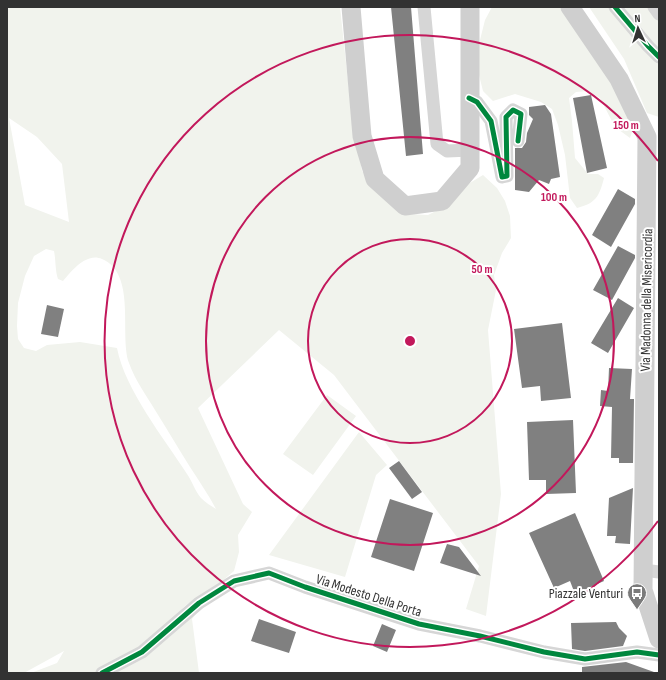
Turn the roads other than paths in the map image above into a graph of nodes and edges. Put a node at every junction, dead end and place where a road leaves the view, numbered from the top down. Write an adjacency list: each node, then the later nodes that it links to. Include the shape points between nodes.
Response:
1 (351, 7): 11 (main road, via 362,136 375,179 405,206 442,201 470,168)
2 (424, 7): 11 (street, via 437,144 447,151)
3 (470, 7): 9 (main road)
4 (570, 7): 12 (main road, Via Madonna della Misericordia, via 619,79 647,137)
5 (615, 7): 8 (street)
6 (654, 7): 7 (street)
7 (659, 14)
8 (659, 57)
9 (469, 98): 10 (street, via 477,102 491,121 502,177 507,176 506,117 512,110 521,114); 11 (main road)
10 (518, 141)
11 (470, 150)
12 (651, 571): 13 (main road, Via Madonna della Misericordia, via 644,590)
13 (655, 616): 14 (main road, Via Madonna della Misericordia)
14 (659, 639)
15 (659, 654): 16 (street, Via Modesto Della Porta, via 637,652 585,659 544,652 419,624 269,573 234,580 199,603 142,652)
16 (102, 673)

